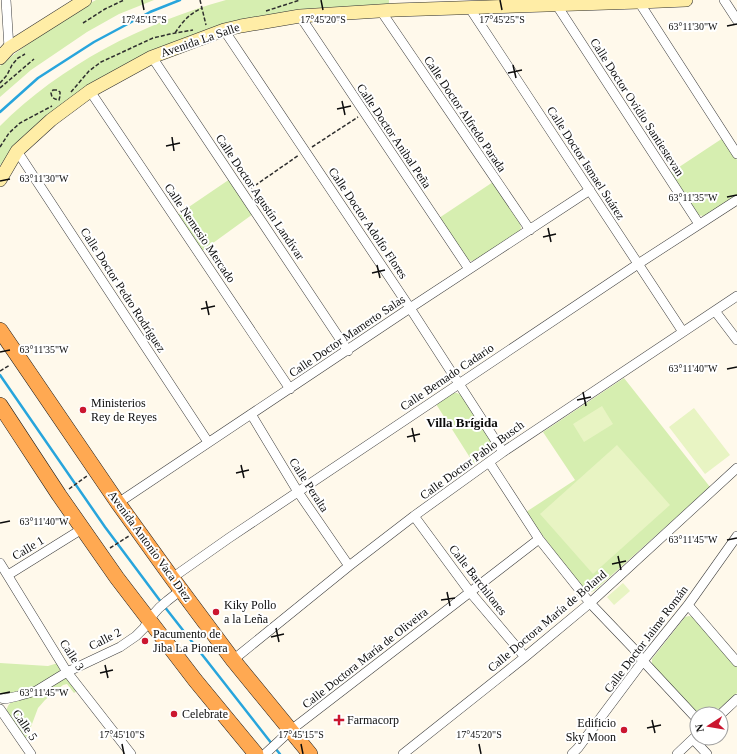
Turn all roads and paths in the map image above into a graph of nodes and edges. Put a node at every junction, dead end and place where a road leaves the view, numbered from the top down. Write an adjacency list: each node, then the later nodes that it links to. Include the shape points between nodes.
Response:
1 (85, 0): 19 (main road)
2 (124, 0): 15 (path)
3 (200, 0): 11 (path)
4 (686, 0): 6 (main road, Avenida La Salle)
5 (724, 0): 14 (street)
6 (639, 2): 8 (main road, Avenida La Salle); 29 (street)
7 (4, 3): 19 (street)
8 (556, 4): 10 (main road, Avenida La Salle); 33 (street, Calle Doctor Ovidio Santiestevan)
9 (395, 5): 10 (main road, Avenida La Salle); 12 (main road, Avenida La Salle)
10 (469, 7): 31 (street, Calle Doctor Ismael Suárez)
11 (202, 8): 17 (path, via 193,12); 18 (path)
12 (381, 11): 13 (main road, Avenida La Salle); 34 (street, Calle Doctor Alfredo Parada)
13 (300, 16): 16 (main road, Avenida La Salle); 36 (street, Calle Doctor Anibal Peña)
14 (737, 20)
15 (83, 23)
16 (224, 30): 18 (main road, Avenida La Salle); 38 (street, Calle Doctor Adolfo Flores)
17 (175, 33)
18 (211, 35): 21 (main road, Avenida La Salle)
19 (9, 48): 22 (main road)
20 (25, 54): 24 (path, via 18,58 8,76)
21 (152, 57): 26 (main road, Avenida La Salle); 43 (street, Calle Doctor Agustín Landívar)
22 (0, 58)
23 (34, 59): 25 (path)
24 (0, 83)
25 (0, 88)
26 (90, 91): 28 (main road, Avenida La Salle, via 51,120); 47 (street, Calle Nemesio Mercado)
27 (59, 100): 27 (path, via 60,92 53,90 52,97)
28 (17, 151): 30 (main road, Avenida La Salle); 50 (street, Calle Doctor Pedro Rodríguez)
29 (737, 154)
30 (0, 180)
31 (590, 190): 34 (street, Calle Doctor Mamerto Salas); 35 (street, Calle Doctor Ismael Suárez)
32 (737, 200): 33 (street, Calle Bernado Cadario)
33 (699, 224): 35 (street, Calle Bernado Cadario)
34 (530, 230): 36 (street, Calle Doctor Mamerto Salas)
35 (638, 264): 41 (street, Calle Doctor Ismael Suárez); 46 (street, Calle Bernado Cadario)
36 (469, 269): 38 (street, Calle Doctor Mamerto Salas)
37 (737, 296): 39 (street, Calle Doctor Pablo Busch)
38 (410, 308): 43 (street, Calle Doctor Mamerto Salas); 46 (street, Calle Doctor Adolfo Flores)
39 (715, 311): 41 (street, Calle Doctor Pablo Busch); 42 (street)
40 (0, 330): 57 (highway, Avenida Antonio Vaca Diez)
41 (683, 332): 51 (street, Calle Doctor Pablo Busch)
42 (737, 340)
43 (348, 350): 47 (street, Calle Doctor Mamerto Salas)
44 (4, 369): 45 (path)
45 (0, 371)
46 (459, 384): 51 (street, Calle Doctor Adolfo Flores); 56 (street, Calle Bernado Cadario)
47 (290, 389): 49 (street, Calle Doctor Mamerto Salas)
48 (0, 405): 59 (highway)
49 (251, 414): 50 (street, Calle Doctor Mamerto Salas); 56 (street, Calle Peralta)
50 (208, 442): 57 (street, Calle Doctor Mamerto Salas)
51 (503, 452): 52 (street, Calle Doctor Pablo Busch)
52 (489, 462): 58 (street, Calle Doctor Pablo Busch); 61 (street)
53 (737, 468): 70 (street, Calle Doctora María de Boland)
54 (81, 480): 55 (path)
55 (71, 488)
56 (298, 492): 65 (street, Calle Peralta); 67 (street, Calle Bernado Cadario)
57 (118, 502): 67 (highway, Avenida Antonio Vaca Diez)
58 (414, 516): 65 (street, Calle Doctor Pablo Busch); 69 (street, Calle Barchilones)
59 (82, 529): 66 (street, Calle 1); 72 (highway)
60 (737, 536): 71 (street, Calle Doctor Jaime Román)
61 (539, 539): 69 (street, Calle Doctora María de Oliveira); 70 (street)
62 (122, 540): 63 (path)
63 (114, 546)
64 (0, 563): 66 (street, Calle 3)
65 (349, 566): 74 (street, Calle Doctor Pablo Busch)
66 (8, 575): 77 (street, Calle 3)
67 (172, 578): 68 (highway, Avenida Antonio Vaca Diez)
68 (181, 590): 72 (street, Calle 2); 74 (highway, Avenida Antonio Vaca Diez)
69 (470, 592): 73 (street, Calle Barchilones); 83 (street, Calle Doctora María de Oliveira)
70 (590, 603): 73 (street, Calle Doctora María de Boland); 75 (street)
71 (688, 605): 75 (street, Calle Doctor Jaime Román); 76 (street)
72 (149, 620): 77 (street, Calle 2, via 136,636 120,647); 87 (highway)
73 (525, 657): 90 (street, Calle Doctora María de Boland)
74 (233, 660): 83 (highway, Avenida Antonio Vaca Diez)
75 (643, 661): 82 (street); 91 (street, Calle Doctor Jaime Román)
76 (737, 662)
77 (67, 672): 78 (street, Calle 2, via 36,691); 86 (street, Calle 3)
78 (0, 698)
79 (737, 699): 80 (street)
80 (729, 706)
81 (0, 709): 85 (street, Calle 5)
82 (689, 710)
83 (287, 734): 88 (street, Calle Doctora María de Oliveira); 89 (highway, Avenida Antonio Vaca Diez)
84 (689, 743): 92 (street)
85 (31, 754)
86 (131, 754)
87 (256, 754)
88 (265, 754)
89 (310, 754)
90 (403, 754)
91 (572, 754)
92 (677, 754)

